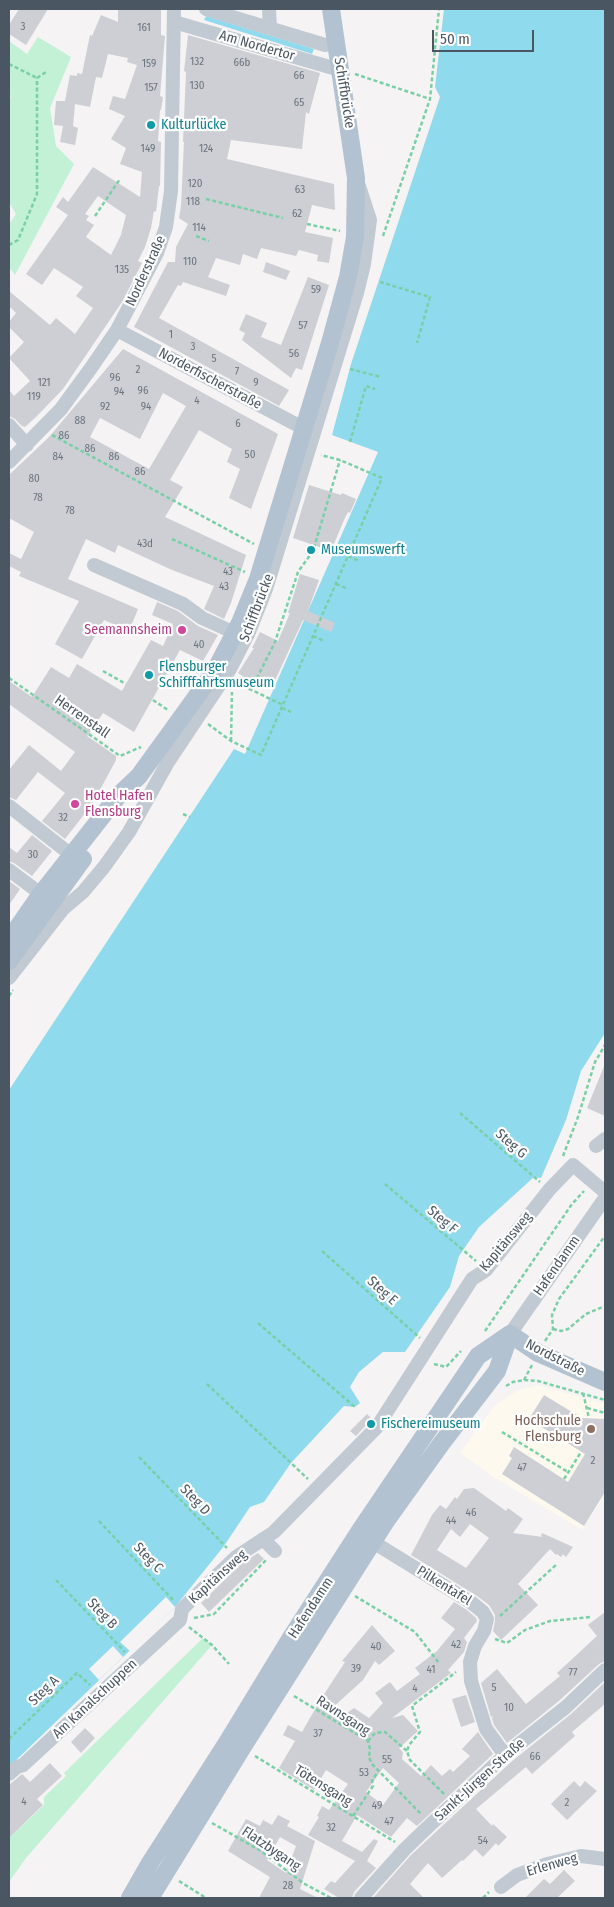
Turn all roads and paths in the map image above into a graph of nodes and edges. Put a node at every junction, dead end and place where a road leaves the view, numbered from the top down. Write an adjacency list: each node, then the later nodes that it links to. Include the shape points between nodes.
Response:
1 (206, 9): 6 (street)
2 (269, 9): 6 (street)
3 (331, 9): 9 (main road, Schiffbrücke)
4 (439, 9): 13 (path)
5 (174, 15): 9 (street, Am Nordertor); 26 (street, Norderstraße, via 171,191 166,227 157,253)
6 (270, 28): 7 (street)
7 (325, 45)
8 (9, 64): 12 (path)
9 (340, 70): 14 (main road, Schiffbrücke)
10 (46, 72): 12 (path)
11 (359, 75): 13 (path)
12 (37, 78): 24 (path, via 38,194 18,240)
13 (430, 99): 22 (path)
14 (356, 178): 33 (main road, Schiffbrücke, via 355,237 348,277); 71 (street, Schiffbrücke, via 370,220 362,274 266,589 249,632 230,669 168,762 129,832 104,867 63,909)
15 (120, 179): 17 (path)
16 (206, 199): 18 (path)
17 (95, 216)
18 (283, 218)
19 (307, 224): 20 (path)
20 (343, 231)
21 (196, 236): 23 (path)
22 (382, 238)
23 (209, 241)
24 (9, 245)
25 (380, 282): 27 (path, via 430,297)
26 (117, 330): 32 (street, Norderstraße, via 61,409); 33 (street, Norderfischerstraße)
27 (417, 343)
28 (350, 369): 29 (path)
29 (381, 377)
30 (375, 389): 34 (path, via 366,386)
31 (9, 425): 35 (street)
32 (43, 428): 35 (street, Norderstraße); 40 (path, via 71,447)
33 (302, 428): 40 (main road, Schiffbrücke)
34 (350, 442)
35 (28, 445): 38 (street, Norderstraße)
36 (315, 453): 37 (path)
37 (340, 460): 41 (path, via 382,478); 54 (path, via 313,551 298,572 275,642)
38 (9, 462)
39 (172, 539): 44 (path)
40 (267, 550): 47 (main road, Schiffbrücke)
41 (348, 556): 42 (path); 45 (path)
42 (359, 561)
43 (94, 565): 47 (street, via 183,604 202,618)
44 (246, 573)
45 (336, 584): 46 (path); 48 (path)
46 (346, 588)
47 (235, 633): 59 (main road, Schiffbrücke, via 215,671)
48 (313, 636): 49 (path); 57 (path)
49 (324, 641)
50 (103, 671): 53 (path)
51 (9, 678): 62 (path, Herrenstall, via 120,756)
52 (232, 681): 54 (path)
53 (126, 684)
54 (251, 690): 57 (path)
55 (232, 691): 61 (path)
56 (153, 700): 59 (path)
57 (282, 706): 58 (path); 61 (path, via 261,755)
58 (291, 712)
59 (180, 718): 66 (main road, Schiffbrücke, via 139,776 119,795)
60 (205, 722): 61 (path)
61 (231, 741)
62 (146, 746)
63 (9, 806): 66 (street)
64 (183, 814): 65 (path)
65 (190, 817)
66 (76, 859): 68 (main road, Schiffbrücke); 70 (main road, Schiffbrücke)
67 (9, 870): 68 (street)
68 (41, 894): 69 (main road, Schiffbrücke)
69 (9, 938)
70 (9, 962)
71 (9, 978)
72 (605, 1046): 74 (path, via 595,1062)
73 (460, 1113): 77 (path, Steg G)
74 (560, 1162)
75 (592, 1181): 77 (street, Kapitänsweg, via 573,1165); 78 (street, Kapitänsweg); 86 (path, via 572,1204)
76 (385, 1184): 82 (path, Steg F)
77 (549, 1190): 82 (street, Kapitänsweg)
78 (605, 1192)
79 (605, 1198): 85 (street, Hafendamm)
80 (605, 1236): 83 (path, via 559,1299 552,1315 553,1329 568,1329 586,1314)
81 (322, 1251): 87 (path, Steg E)
82 (486, 1270): 87 (street, Kapitänsweg, via 472,1279)
83 (605, 1306)
84 (258, 1324): 93 (path)
85 (510, 1334): 88 (main road, Nordstraße, via 538,1353); 105 (main road, Hafendamm, via 497,1371); 136 (main road, Hafendamm, via 478,1356 440,1412 292,1636)
86 (480, 1338)
87 (426, 1355): 102 (street, Kapitänsweg, via 380,1430)
88 (603, 1381)
89 (513, 1382): 91 (path, via 538,1381)
90 (207, 1384): 102 (path)
91 (582, 1393): 92 (path); 94 (path)
92 (605, 1400)
93 (356, 1407)
94 (587, 1408): 95 (path); 96 (path)
95 (605, 1413)
96 (589, 1418)
97 (502, 1432): 100 (path)
98 (581, 1452): 100 (path)
99 (139, 1458): 107 (path, Steg D)
100 (568, 1472): 101 (path)
101 (564, 1479)
102 (319, 1488): 104 (street, Kapitänsweg)
103 (99, 1521): 111 (path, Steg C)
104 (263, 1539): 106 (street); 107 (street, Kapitänsweg)
105 (373, 1542): 110 (main road, Hafendamm); 113 (street, Pilkentafel, via 472,1603 483,1612)
106 (275, 1551)
107 (236, 1557): 111 (street, Kapitänsweg)
108 (557, 1564): 113 (path, via 498,1618)
109 (56, 1580): 114 (path, Steg B)
110 (343, 1589): 116 (path, via 415,1632); 120 (main road, Hafendamm)
111 (181, 1615): 114 (street, Am Kanalschuppen); 117 (path, Steg C)
112 (591, 1617): 113 (path, via 550,1621 525,1630 507,1644 499,1642)
113 (485, 1625): 115 (street)
114 (135, 1662): 127 (street, Am Kanalschuppen, via 23,1765)
115 (470, 1662): 124 (path, via 412,1706 420,1732); 125 (street, via 471,1681 486,1729)
116 (439, 1663)
117 (230, 1664)
118 (605, 1670): 125 (street, Sankt-Jürgen-Straße, via 566,1707)
119 (92, 1687): 121 (path, Steg A, via 77,1673)
120 (279, 1688): 122 (path, Ravnsgang); 123 (main road, Hafendamm)
121 (9, 1739)
122 (368, 1741): 124 (path, via 375,1733 385,1732); 126 (path, Ravnsgang, via 369,1757)
123 (242, 1748): 130 (main road, Hafendamm); 131 (path, Tötensgang)
124 (407, 1751): 128 (path, via 410,1760)
125 (505, 1755): 140 (street, Sankt-Jürgen-Straße, via 405,1849)
126 (378, 1771): 129 (path, Ravnsgang); 131 (path, via 372,1781 374,1786)
127 (9, 1774)
128 (444, 1794)
129 (422, 1814)
130 (200, 1815): 134 (main road, Hafendamm); 139 (path, Flatzbygang, via 261,1851 297,1879)
131 (353, 1816): 132 (path, Tötensgang)
132 (394, 1842)
133 (605, 1859): 135 (street, Erlenweg, via 581,1856 547,1864 517,1875)
134 (165, 1872): 137 (main road, Hafendamm); 138 (path)
135 (502, 1886)
136 (130, 1898)
137 (150, 1898)
138 (206, 1898)
139 (332, 1898)
140 (361, 1898)

